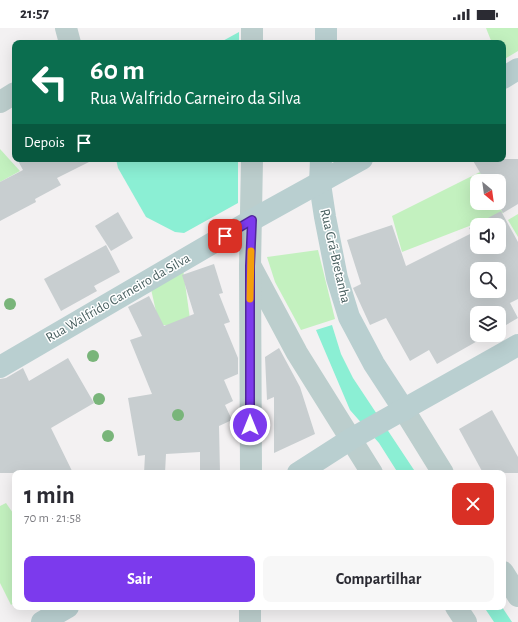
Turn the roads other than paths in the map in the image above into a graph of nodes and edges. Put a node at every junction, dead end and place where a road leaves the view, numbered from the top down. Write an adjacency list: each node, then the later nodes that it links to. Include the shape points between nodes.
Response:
1 (66, 28): 4 (street)
2 (252, 28): 5 (street)
3 (326, 28): 6 (main road)
4 (69, 40)
5 (252, 40)
6 (326, 40)
7 (518, 69): 8 (main road)
8 (506, 76)
9 (12, 95): 10 (street)
10 (0, 102)
11 (252, 162): 15 (street)
12 (321, 162): 14 (main road, Rua Grã-Bretanha)
13 (357, 162): 14 (main road, Rua Walfrido Carneiro da Silva)
14 (320, 184): 15 (main road, Rua Walfrido Carneiro da Silva); 19 (main road, Rua Grã-Bretanha, via 337,278 349,317 374,364)
15 (252, 220): 16 (street); 18 (main road, Rua Walfrido Carneiro da Silva)
16 (250, 266): 20 (street, via 297,353); 21 (street)
17 (518, 345): 19 (main road)
18 (0, 367)
19 (404, 410): 20 (main road); 24 (street)
20 (367, 430): 22 (main road); 23 (street)
21 (251, 470)
22 (303, 470)
23 (372, 470)
24 (441, 470)
25 (506, 577): 26 (street)
26 (518, 596)
27 (63, 610): 30 (main road)
28 (250, 610): 31 (street)
29 (458, 610): 32 (street)
30 (42, 622)
31 (250, 622)
32 (466, 622)

